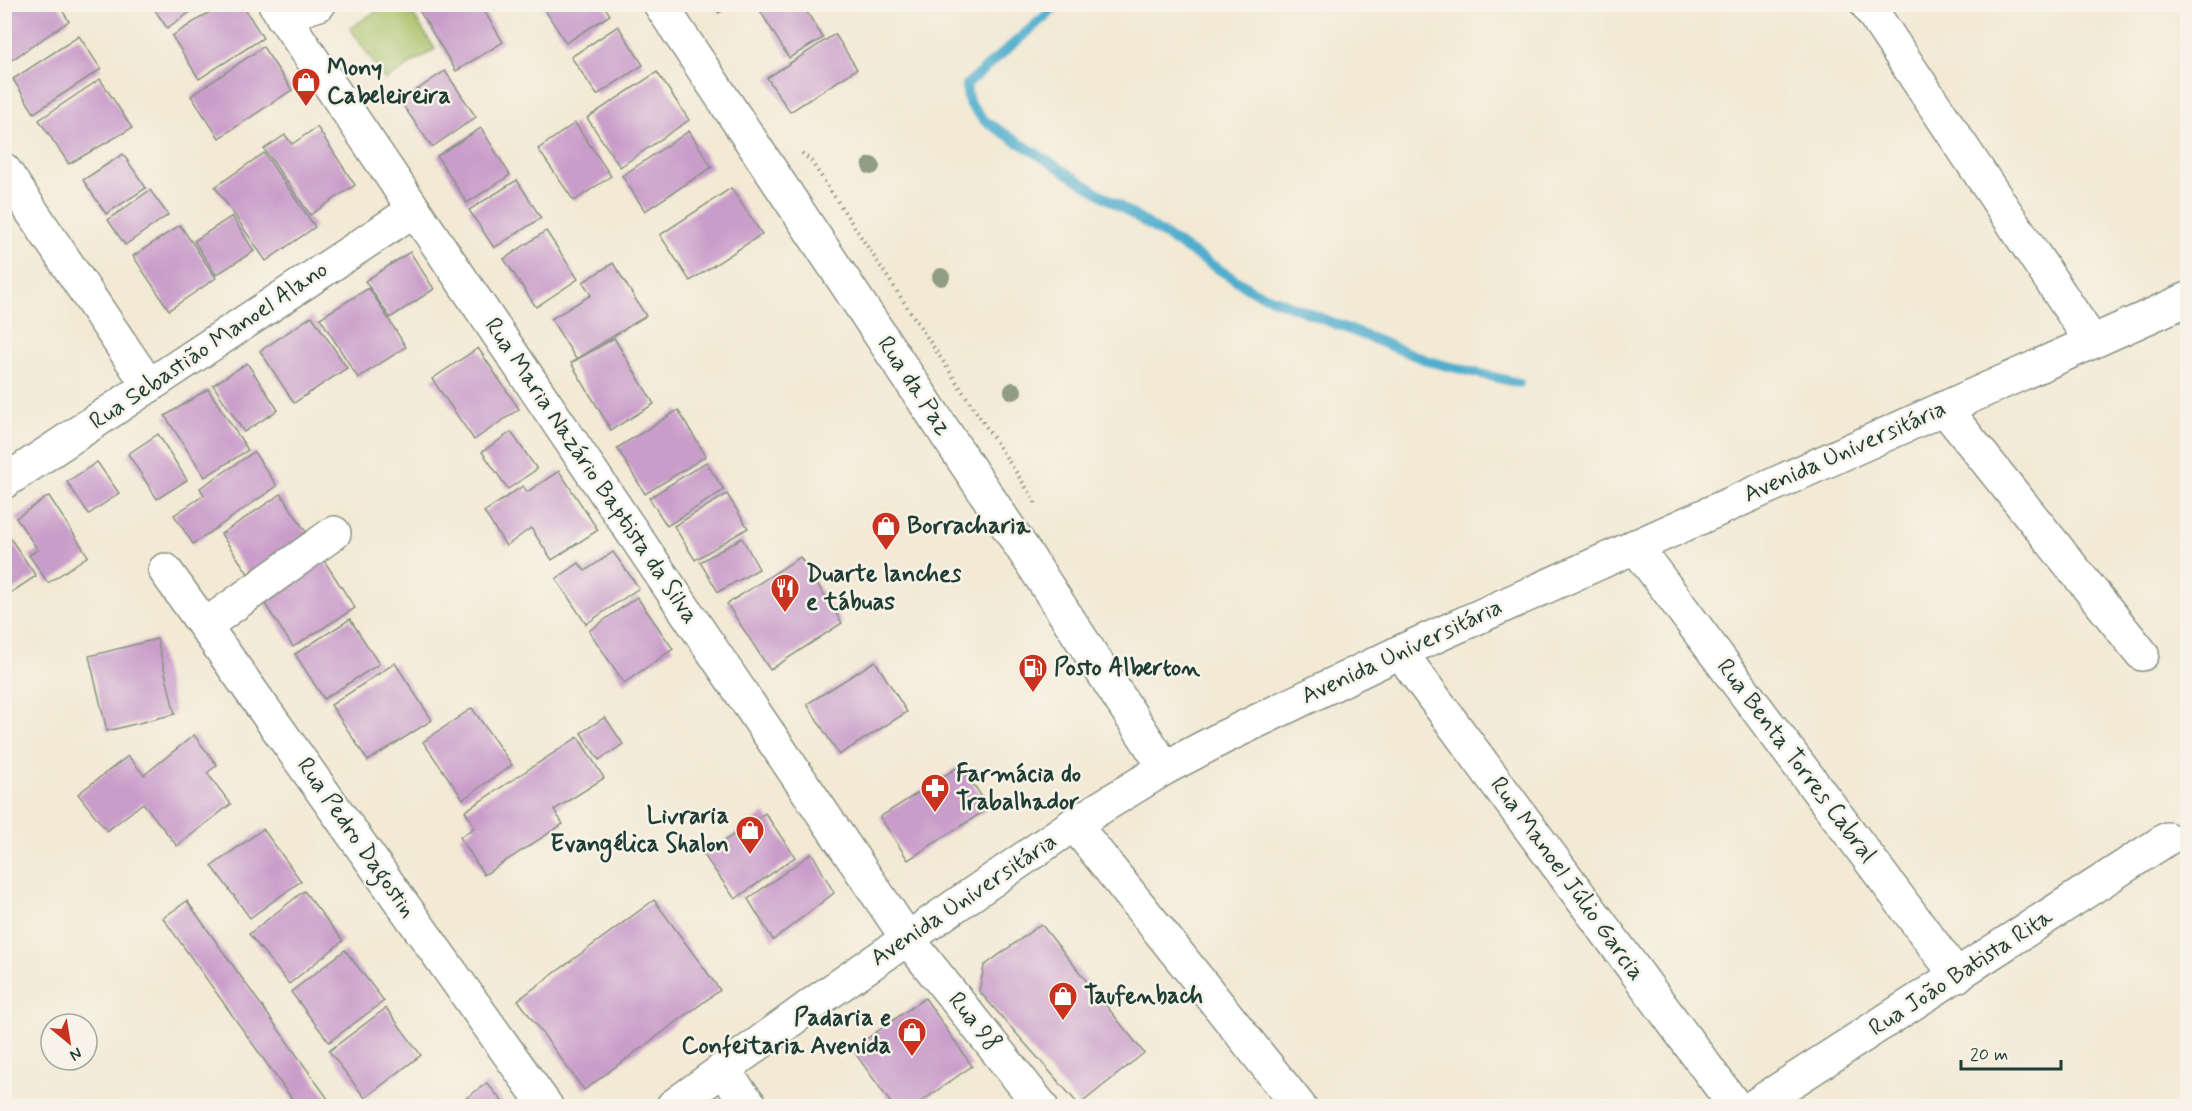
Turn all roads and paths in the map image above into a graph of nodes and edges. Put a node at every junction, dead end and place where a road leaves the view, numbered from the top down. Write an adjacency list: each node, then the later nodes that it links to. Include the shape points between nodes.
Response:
1 (319, 4): 4 (street)
2 (660, 4): 18 (street, Rua da Paz)
3 (1867, 4): 8 (street)
4 (279, 10): 6 (street, Rua Maria Nazário Baptista da Silva)
5 (4, 170): 9 (street)
6 (414, 210): 9 (street, Rua Sebastião Manoel Alano); 21 (street, Rua Maria Nazário Baptista da Silva)
7 (2187, 299): 8 (street, Avenida Universitária)
8 (2092, 342): 10 (street, Avenida Universitária)
9 (149, 386): 11 (street, Rua Sebastião Manoel Alano)
10 (1944, 408): 13 (street, Avenida Universitária); 17 (street)
11 (4, 482)
12 (334, 533): 15 (street)
13 (1635, 546): 16 (street, Avenida Universitária); 22 (street, Rua Benta Torres Cabral)
14 (165, 570): 15 (street, Rua Pedro Dagostin)
15 (206, 625): 24 (street, Rua Pedro Dagostin)
16 (1400, 652): 18 (street, Avenida Universitária); 29 (street, Rua Manoel Júlio Garcia)
17 (2142, 654)
18 (1166, 768): 19 (street, Avenida Universitária)
19 (1074, 824): 21 (street, Avenida Universitária); 28 (street)
20 (2167, 840): 22 (street, Rua João Batista Rita)
21 (907, 938): 23 (street, Avenida Universitária); 27 (street, Rua 98)
22 (1957, 976): 30 (street, Rua João Batista Rita)
23 (722, 1070): 25 (street, Avenida Universitária); 26 (street)
24 (546, 1107)
25 (673, 1107)
26 (751, 1107)
27 (1041, 1107)
28 (1299, 1107)
29 (1735, 1107)
30 (1754, 1107)

